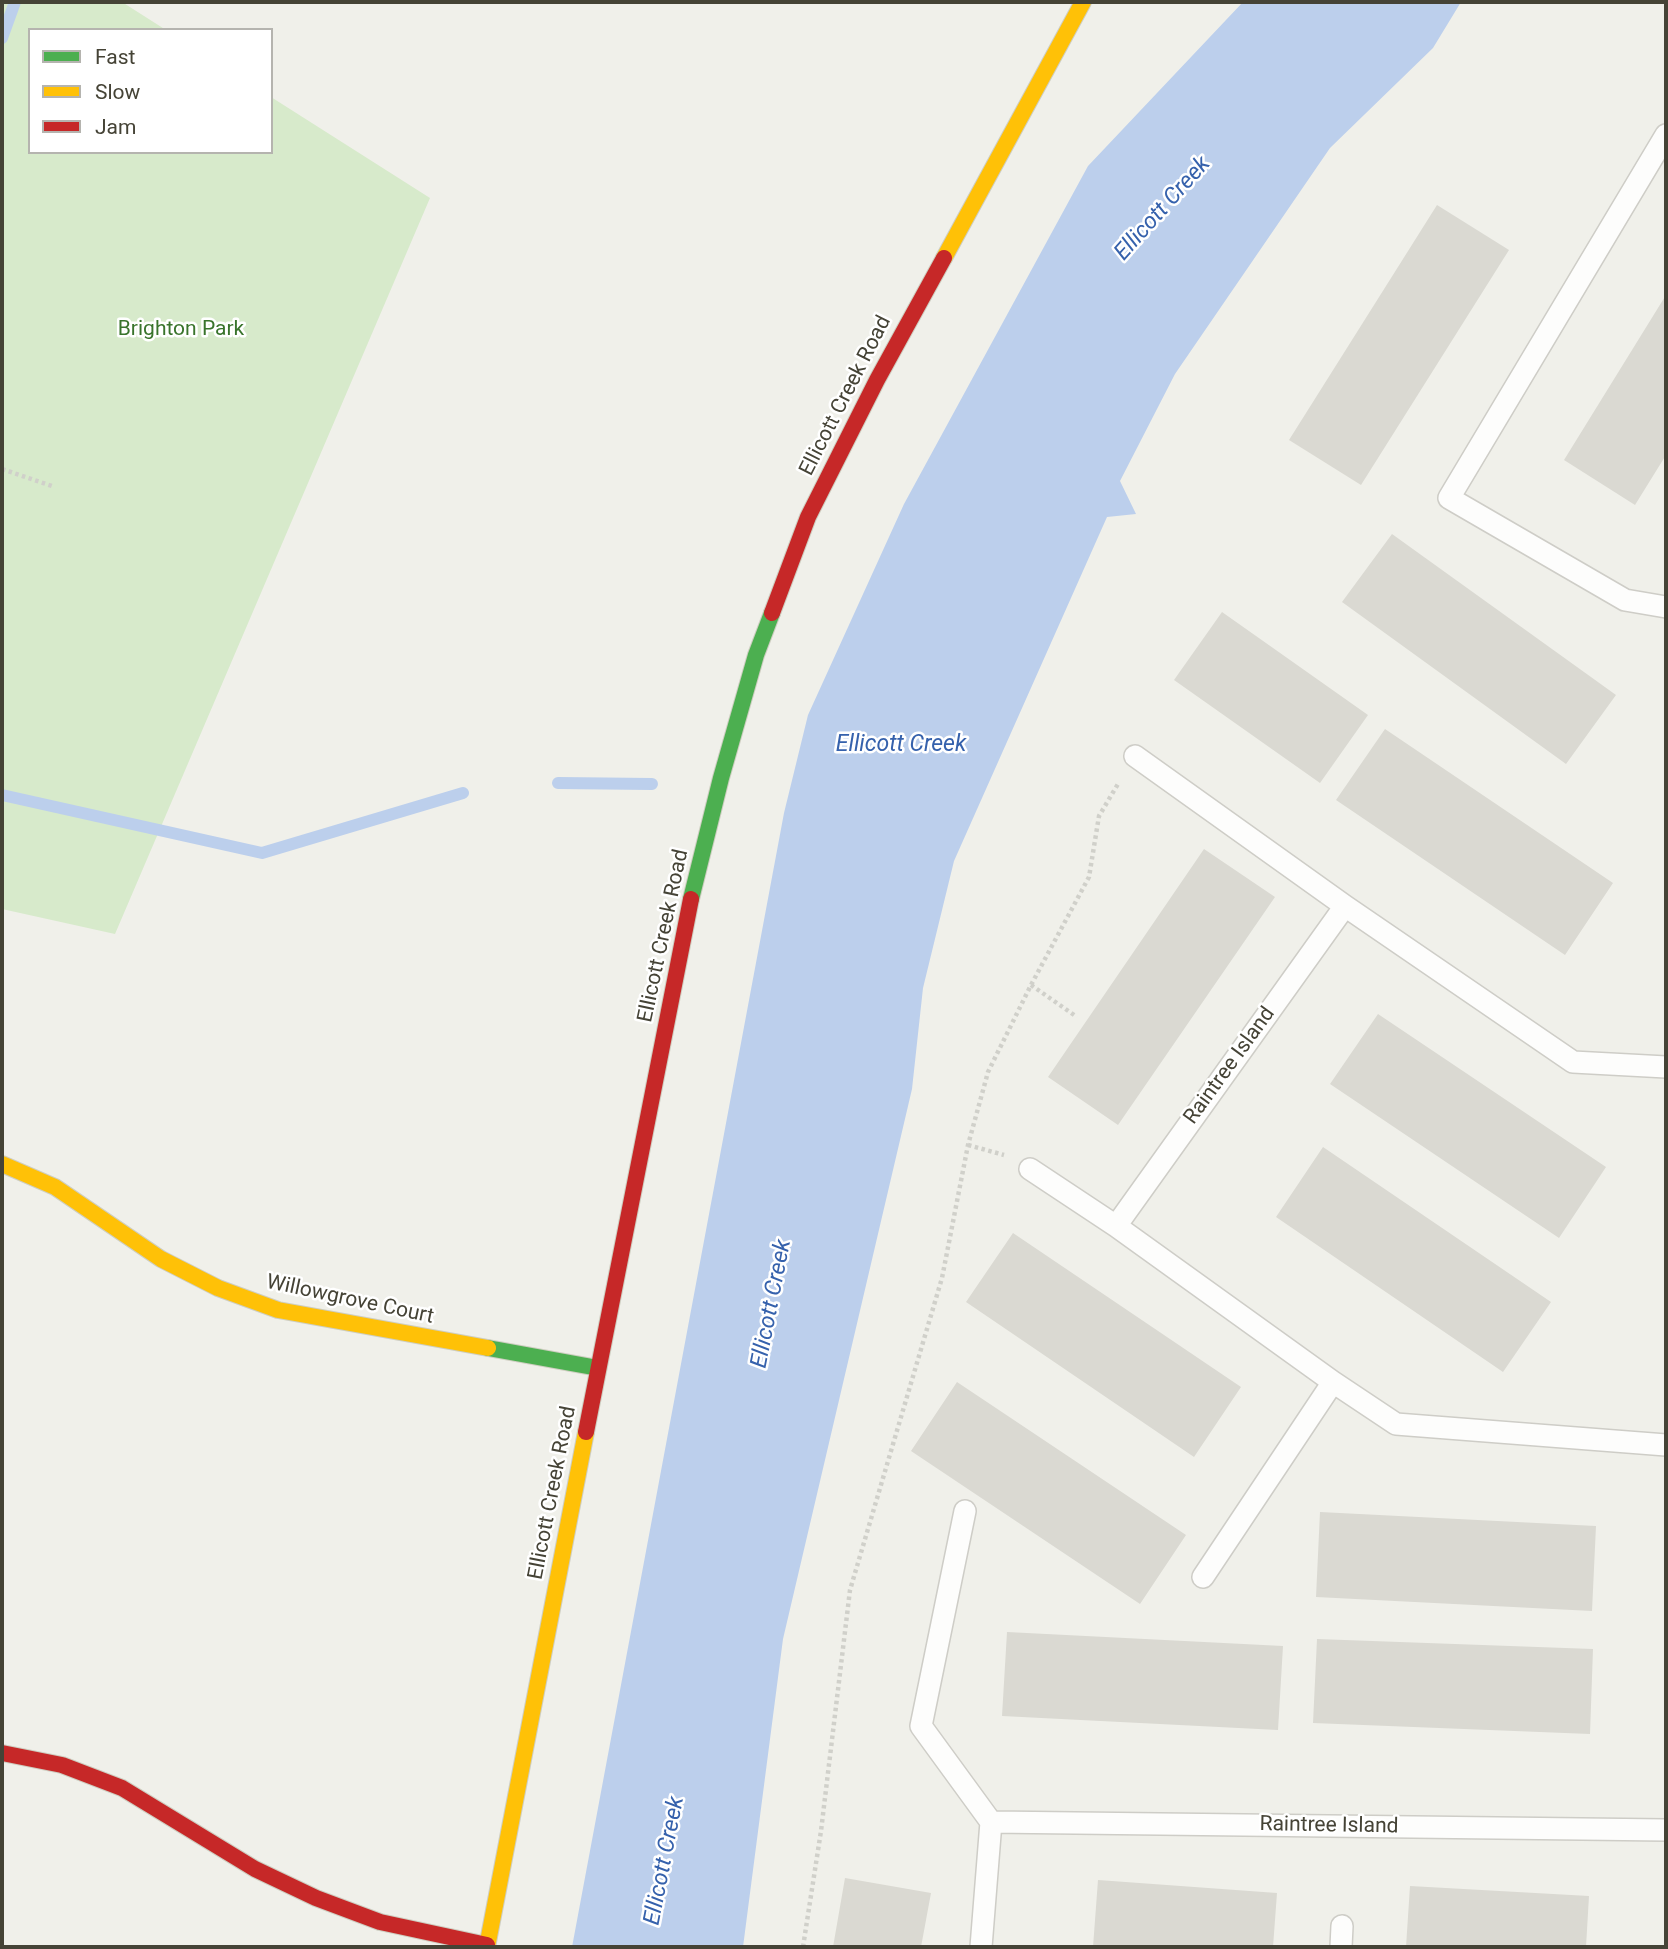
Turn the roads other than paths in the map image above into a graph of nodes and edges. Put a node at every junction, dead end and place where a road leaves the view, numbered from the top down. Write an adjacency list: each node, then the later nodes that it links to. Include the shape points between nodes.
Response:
1 (1083, 2): 10 (street, Ellicott Creek Road, via 877,380 808,517 756,655 695,880)
2 (1666, 134): 3 (lane, via 1449,498 1625,600)
3 (1666, 607)
4 (1135, 756): 5 (lane)
5 (1345, 906): 6 (lane, via 1573,1062); 9 (lane, Raintree Island)
6 (1666, 1067)
7 (1021, 1163): 9 (lane)
8 (2, 1164): 10 (street, Willowgrove Court, via 55,1187 161,1259 218,1288 278,1310)
9 (1116, 1226): 11 (lane)
10 (598, 1368): 18 (street, Ellicott Creek Road)
11 (1333, 1382): 12 (lane, via 1396,1424); 14 (lane)
12 (1666, 1445)
13 (965, 1511): 16 (lane, via 922,1726)
14 (1203, 1577)
15 (2, 1754): 18 (street, via 62,1765 122,1788 255,1869 316,1899 380,1922)
16 (991, 1822): 17 (lane, Raintree Island); 19 (lane)
17 (1666, 1830)
18 (487, 1946)
19 (981, 1947)

